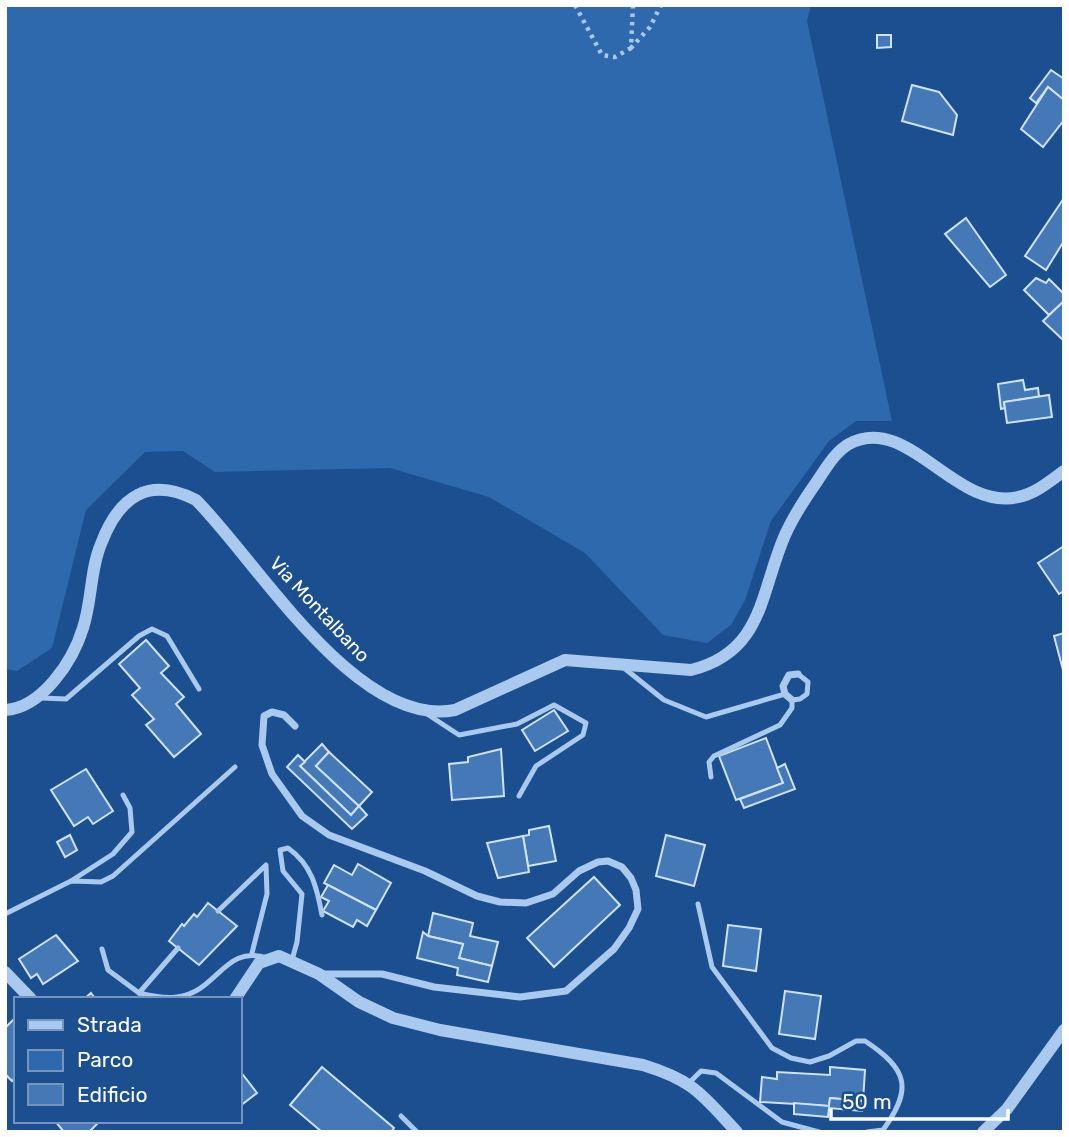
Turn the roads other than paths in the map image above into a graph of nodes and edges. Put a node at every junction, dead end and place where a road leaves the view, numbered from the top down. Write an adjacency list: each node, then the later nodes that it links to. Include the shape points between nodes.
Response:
1 (1064, 471): 2 (street, Via Montalbano, via 1019,497 992,498 975,494 891,441 875,438 847,445 802,502 785,535 749,635 736,649 708,666 691,670)
2 (619, 664): 5 (lane, via 664,700 706,717); 8 (street, Via Montalbano, via 565,660 455,710)
3 (798, 674): 5 (street, via 786,678 782,686); 5 (lane, via 808,681 809,690 804,697)
4 (199, 689): 6 (lane, via 167,636 152,629 66,699)
5 (788, 697): 11 (lane, via 792,708 780,725 714,756 709,762)
6 (38, 698): 7 (street); 8 (street, Via Montalbano, via 74,650 83,630 100,544 112,522 134,496 163,488 196,500 347,671)
7 (5, 710)
8 (421, 711): 13 (lane, via 458,735 517,724 554,705 586,723 583,735 536,766)
9 (295, 726): 25 (street, via 284,715 272,712 264,716 262,745 272,774 302,816 329,835 500,902 526,903 554,894 579,871 608,862 622,867 631,878 638,909 614,949 566,992 520,997 434,987 382,974)
10 (235, 767): 14 (lane, via 113,876 101,882)
11 (711, 777)
12 (123, 795): 14 (lane, via 130,807 132,832 113,854)
13 (519, 796)
14 (71, 881): 17 (lane)
15 (698, 904): 35 (lane, via 712,967 772,1048 810,1062 865,1041 901,1074 905,1088 899,1108 883,1130)
16 (218, 911): 21 (lane, via 266,864 267,894)
17 (5, 914)
18 (322, 915): 23 (lane, via 317,883 297,854 288,848 280,850 283,871 302,894)
19 (178, 948): 26 (lane)
20 (102, 949): 26 (lane, via 108,970)
21 (252, 953): 22 (lane); 26 (lane, via 240,956 212,981 179,997)
22 (267, 958): 23 (street); 28 (street, via 255,966)
23 (292, 960): 25 (street)
24 (5, 972): 27 (street)
25 (319, 974): 30 (street, via 359,1002 393,1018 643,1065)
26 (139, 993)
27 (29, 997)
28 (236, 997)
29 (1064, 1030): 36 (street, via 1007,1109)
30 (689, 1083): 33 (street); 34 (lane, via 701,1071 716,1073 782,1122)
31 (401, 1116): 32 (lane)
32 (417, 1132)
33 (737, 1132)
34 (819, 1132)
35 (867, 1132)
36 (983, 1132)

